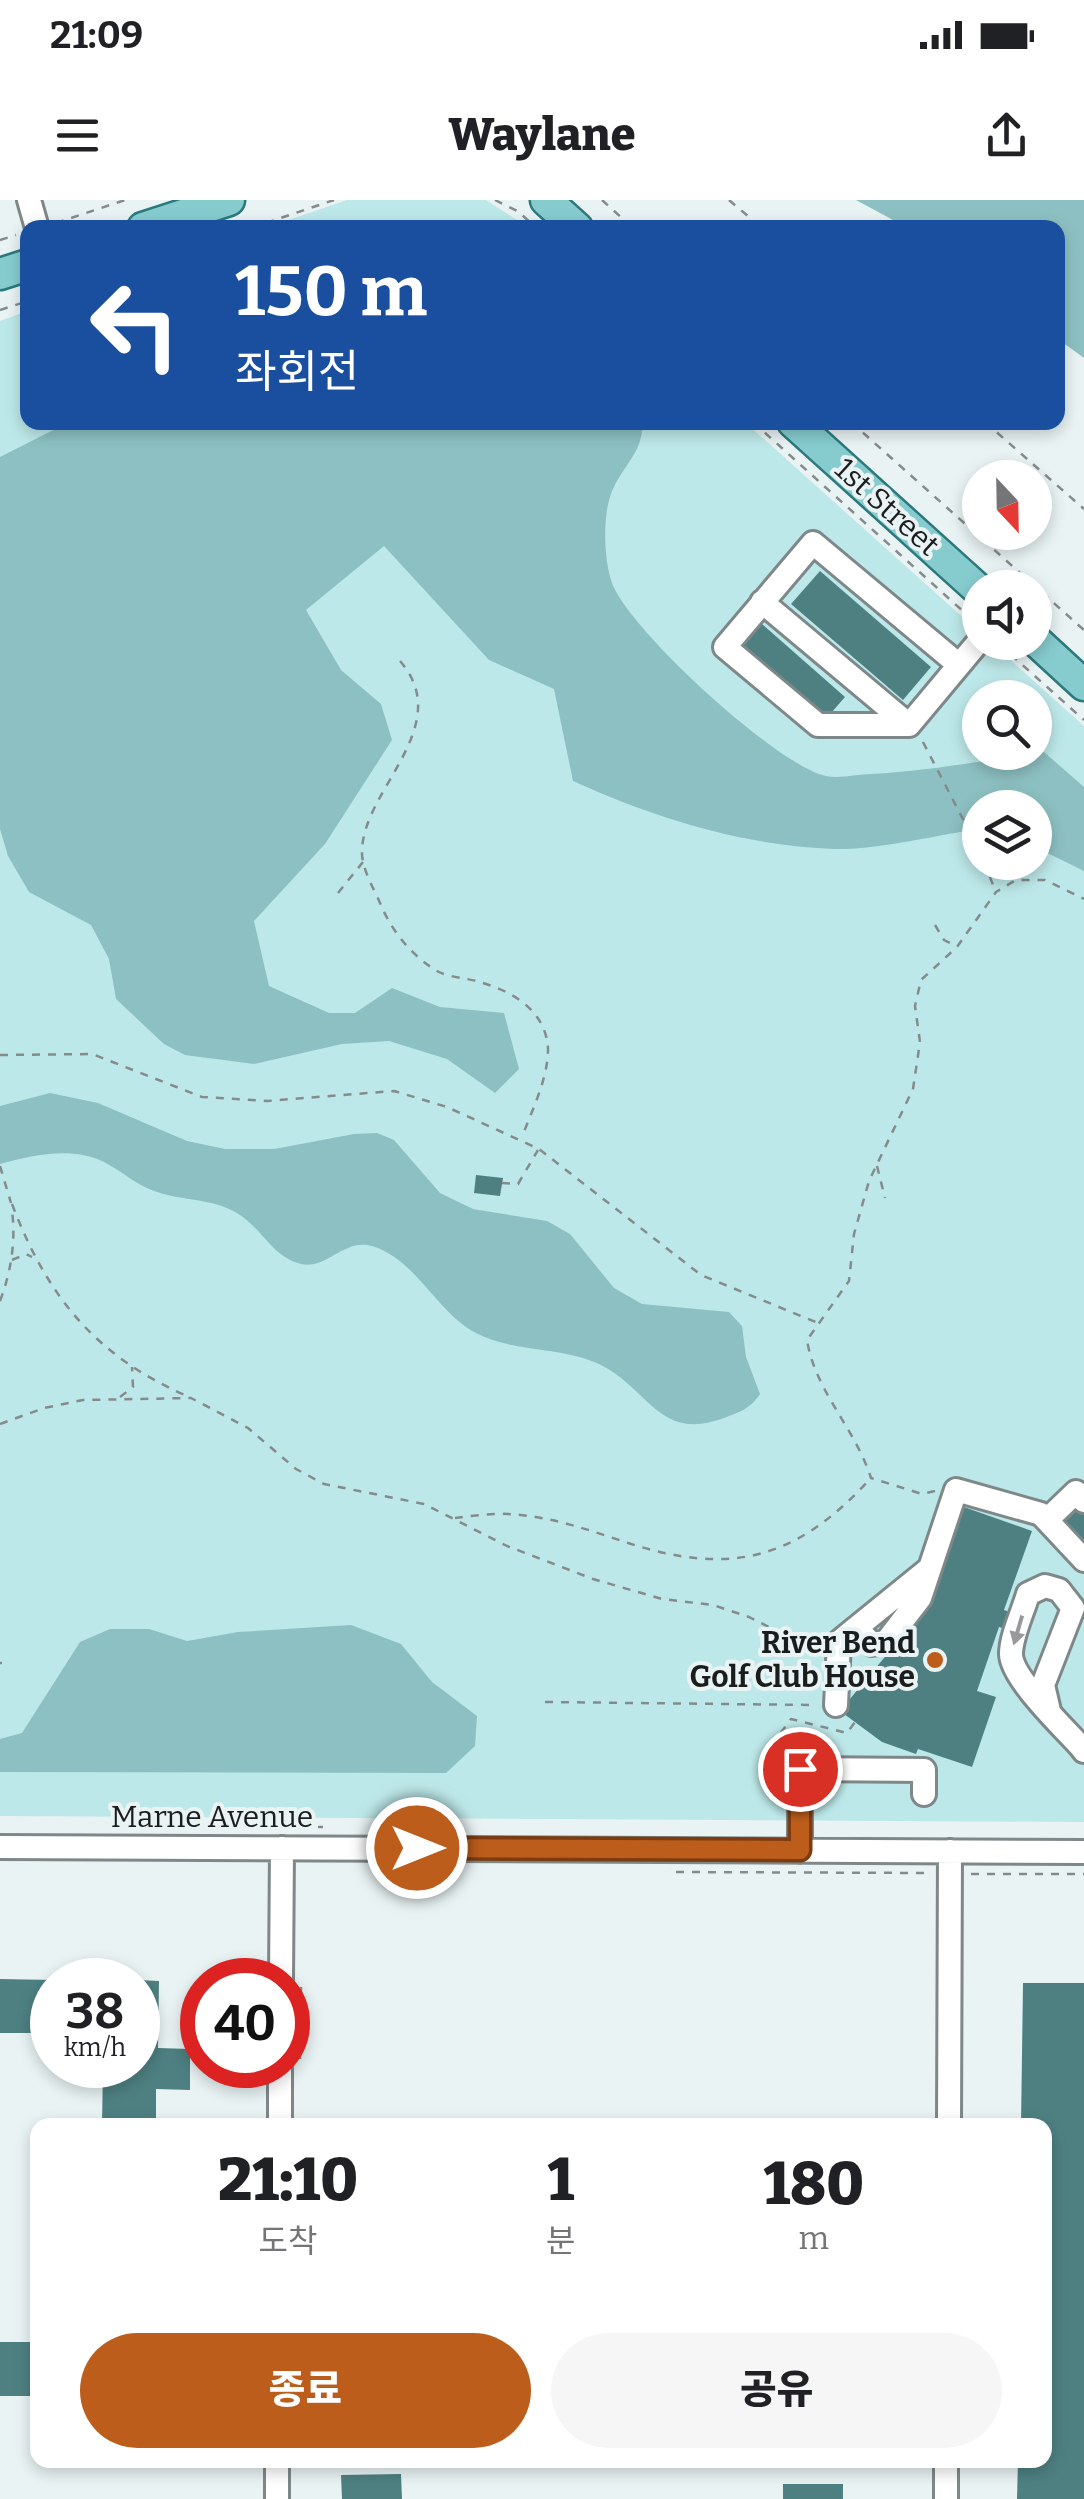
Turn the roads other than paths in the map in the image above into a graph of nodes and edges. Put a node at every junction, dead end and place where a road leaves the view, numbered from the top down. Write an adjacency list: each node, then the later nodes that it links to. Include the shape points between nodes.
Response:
1 (230, 200): 3 (main road)
2 (546, 200): 4 (main road)
3 (168, 220)
4 (567, 220)
5 (802, 430): 6 (main road, 1st Street)
6 (962, 574)
7 (762, 602): 10 (street, via 813,543); 12 (street); 12 (street, via 725,647 765,681 818,725)
8 (1052, 655): 11 (main road)
9 (963, 660): 10 (street)
10 (959, 665): 12 (street)
11 (1084, 684)
12 (909, 725)
13 (1084, 1501): 14 (street, via 1076,1492)
14 (1048, 1518): 15 (street); 16 (street, via 956,1490 920,1598 886,1642 847,1635)
15 (1084, 1560)
16 (836, 1705)
17 (1049, 1711): 17 (street, one-way to 17, via 1043,1686 1073,1608 1059,1590 1045,1586 1028,1594 1010,1656); 18 (street)
18 (1083, 1748)
19 (924, 1794): 22 (street, via 924,1760 800,1769)
20 (0, 1847): 21 (street, Marne Avenue)
21 (282, 1848): 22 (street, Marne Avenue); 25 (street)
22 (800, 1850): 23 (street, Marne Avenue)
23 (950, 1852): 24 (street, Marne Avenue); 28 (street)
24 (1084, 1852)
25 (281, 1958)
26 (280, 2088): 27 (street)
27 (280, 2118)
28 (949, 2118)
29 (277, 2468): 31 (street)
30 (946, 2468): 32 (street)
31 (277, 2499)
32 (946, 2499)

